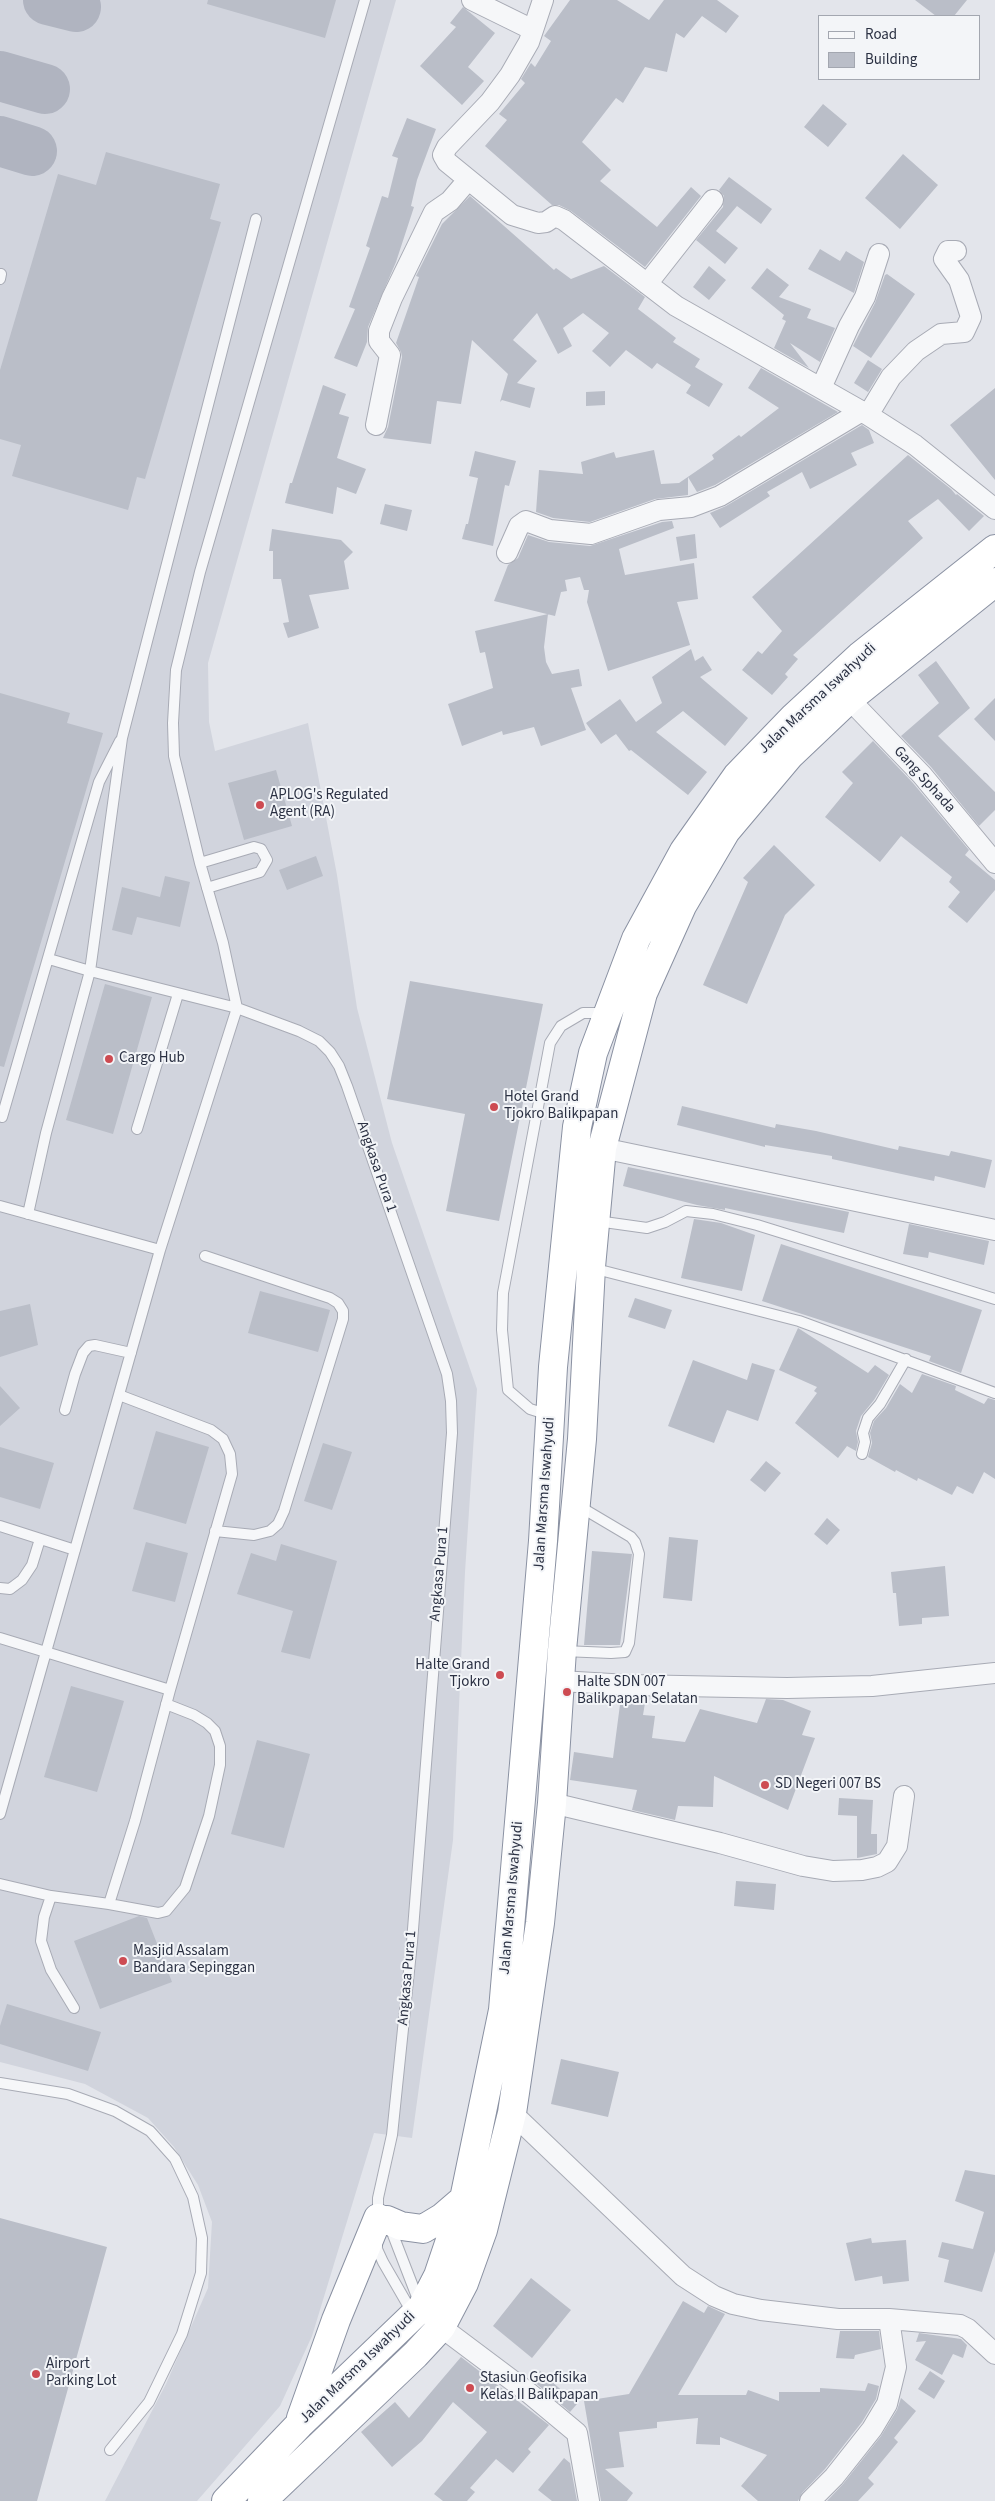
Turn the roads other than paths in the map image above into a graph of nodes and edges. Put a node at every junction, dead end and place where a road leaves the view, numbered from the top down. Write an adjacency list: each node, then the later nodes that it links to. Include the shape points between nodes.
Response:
1 (365, 0): 20 (lane, via 200,572 176,670 174,756)
2 (472, 0): 4 (street)
3 (543, 0): 4 (street)
4 (533, 30): 5 (street, via 510,75 490,102 444,151 447,162)
5 (468, 180): 10 (street, via 512,215 538,223 555,216 564,220); 13 (street, via 450,201 434,212 379,331 379,341 390,355)
6 (713, 200): 10 (street)
7 (256, 219): 19 (lane)
8 (956, 251): 12 (street, via 948,251 944,259 959,280 971,317 964,332 941,334 916,351 890,377)
9 (879, 254): 11 (street, via 865,297)
10 (647, 284): 11 (street, via 676,306)
11 (821, 388): 12 (street)
12 (865, 413): 14 (street, via 915,445); 16 (street, via 720,496 691,507 659,510 591,534 550,530 526,521 519,526)
13 (376, 425)
14 (995, 509)
15 (995, 549): 27 (highway, Jalan Marsma Iswahyudi, via 860,656 794,716 737,776 684,851 649,915 636,939)
16 (507, 553)
17 (995, 582): 18 (highway, Jalan Marsma Iswahyudi)
18 (849, 699): 21 (street, Gang Sphada, via 922,775); 30 (highway, Jalan Marsma Iswahyudi, via 790,755 726,830 682,906 644,993)
19 (122, 738): 23 (lane, via 99,782); 24 (lane)
20 (200, 863): 22 (lane); 22 (lane, via 254,847 261,849 267,860 260,872)
21 (995, 864)
22 (207, 888): 26 (lane, via 224,943)
23 (49, 959): 24 (lane, Angkasa Pura 1); 28 (lane)
24 (90, 971): 25 (lane, Angkasa Pura 1); 32 (lane, via 46,1133)
25 (178, 994): 26 (lane, Angkasa Pura 1); 29 (lane)
26 (238, 1008): 35 (lane); 69 (lane, Angkasa Pura 1, via 319,1041 339,1066 436,1338 451,1401 452,1433 411,1952)
27 (609, 1012): 44 (highway, Jalan Marsma Iswahyudi, via 593,1053 577,1127); 44 (lane, via 583,1013 561,1026 550,1043 503,1293 502,1330 508,1390 530,1409)
28 (2, 1116)
29 (137, 1130)
30 (602, 1148): 33 (highway, Jalan Marsma Iswahyudi); 34 (street)
31 (0, 1206): 32 (lane)
32 (28, 1214): 35 (lane)
33 (597, 1221): 37 (highway, Jalan Marsma Iswahyudi); 38 (lane, via 647,1228 686,1211 706,1213 757,1225)
34 (993, 1225)
35 (160, 1250): 39 (lane)
36 (205, 1256): 48 (lane, via 330,1298 343,1311 278,1524 270,1531 254,1535)
37 (591, 1267): 40 (lane, via 784,1316); 46 (highway, Jalan Marsma Iswahyudi)
38 (995, 1299)
39 (131, 1352): 42 (lane); 43 (lane, via 89,1346 77,1367)
40 (906, 1359): 41 (lane); 45 (lane, via 880,1404 868,1418 862,1433 865,1442)
41 (995, 1393)
42 (119, 1395): 48 (lane, via 211,1430 223,1439 230,1454 232,1474); 50 (lane)
43 (64, 1410)
44 (550, 1415): 68 (highway, Jalan Marsma Iswahyudi, via 543,1541 503,2010)
45 (862, 1454)
46 (577, 1504): 53 (highway, Jalan Marsma Iswahyudi); 53 (lane, via 631,1537 639,1554 630,1637 625,1652)
47 (0, 1526): 49 (lane)
48 (215, 1531): 57 (lane)
49 (40, 1539): 50 (lane); 51 (lane, via 32,1565 22,1580 10,1589)
50 (75, 1550): 54 (lane)
51 (0, 1588)
52 (0, 1638): 54 (lane)
53 (562, 1650): 56 (highway, Jalan Marsma Iswahyudi)
54 (46, 1653): 57 (lane); 61 (lane)
55 (995, 1673): 56 (street, via 872,1686 787,1688)
56 (560, 1681): 60 (highway, Jalan Marsma Iswahyudi)
57 (170, 1690): 58 (lane)
58 (166, 1704): 64 (lane); 64 (lane, via 194,1715 215,1731 220,1746 220,1765 209,1816 185,1888 166,1911 158,1913)
59 (904, 1796): 60 (street, via 897,1846 887,1862 862,1870 833,1871)
60 (552, 1802): 67 (highway, Jalan Marsma Iswahyudi, via 540,1923)
61 (0, 1814)
62 (0, 1884): 63 (lane)
63 (51, 1896): 64 (lane); 65 (lane, via 41,1941 51,1970)
64 (109, 1904)
65 (74, 2008)
66 (0, 2083): 76 (lane, via 68,2094 115,2112 150,2131 175,2159 193,2197 202,2238 200,2273 182,2334 149,2402)
67 (512, 2113): 70 (street, via 683,2276 714,2296 761,2310 838,2319); 71 (highway, Jalan Marsma Iswahyudi, via 483,2230 464,2283)
68 (464, 2198): 69 (highway, via 423,2229 401,2226); 71 (highway, Jalan Marsma Iswahyudi)
69 (381, 2212): 71 (lane); 71 (lane, Angkasa Pura 1, via 377,2249); 75 (highway, via 336,2320)
70 (889, 2319): 73 (street, via 960,2325); 80 (street, via 896,2367 887,2404 872,2429 834,2477)
71 (425, 2324): 72 (highway, Jalan Marsma Iswahyudi); 74 (highway, Jalan Marsma Iswahyudi); 79 (street, via 529,2392 577,2433)
72 (377, 2350): 74 (highway); 75 (highway, Jalan Marsma Iswahyudi)
73 (995, 2354)
74 (398, 2371): 78 (highway, Jalan Marsma Iswahyudi)
75 (299, 2424): 77 (highway, Jalan Marsma Iswahyudi)
76 (110, 2450)
77 (226, 2501)
78 (262, 2501)
79 (589, 2501)
80 (810, 2501)

